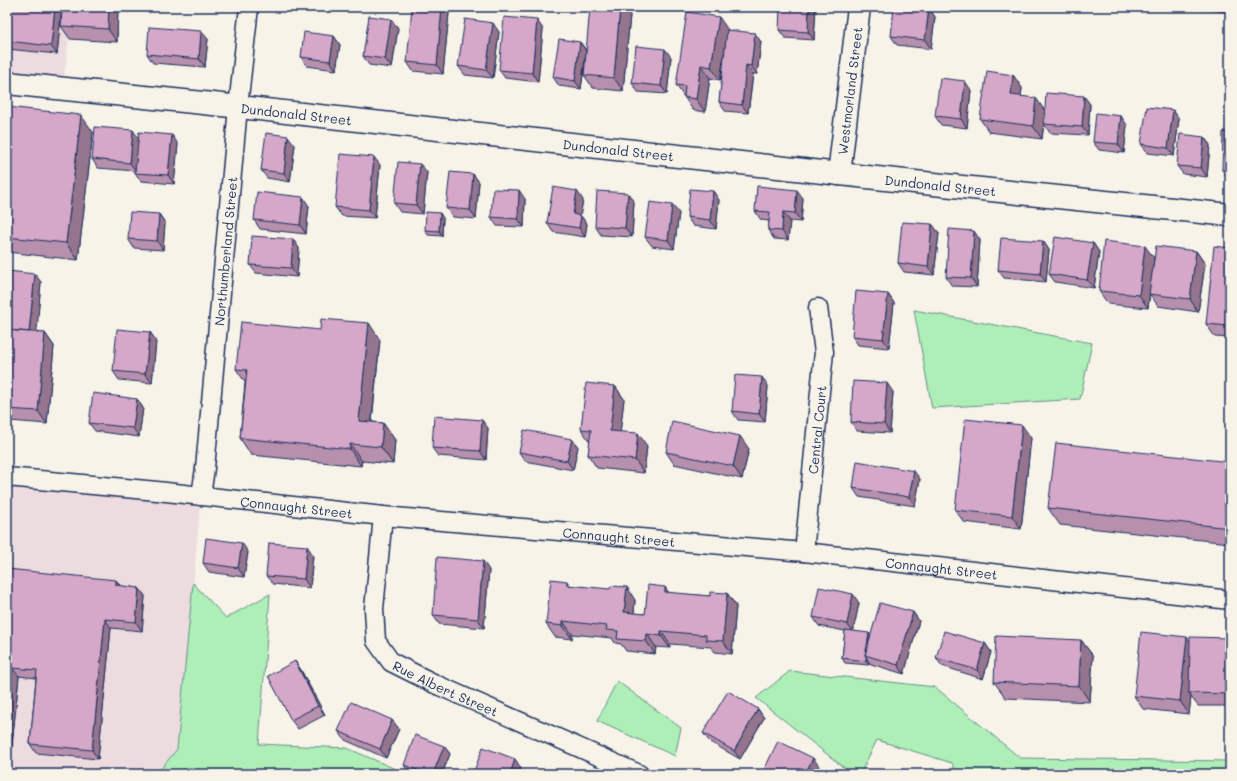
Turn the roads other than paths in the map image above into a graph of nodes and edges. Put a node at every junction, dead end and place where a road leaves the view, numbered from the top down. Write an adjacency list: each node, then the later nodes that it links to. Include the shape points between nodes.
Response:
1 (249, 7): 4 (street, Northumberland Street)
2 (859, 7): 5 (street, Westmorland Street)
3 (7, 83): 4 (street, Dundonald Street)
4 (238, 107): 5 (street, Dundonald Street); 9 (street, Northumberland Street)
5 (839, 174): 6 (street, Dundonald Street)
6 (1230, 215)
7 (818, 308): 11 (street, Central Court, via 824,352)
8 (7, 477): 9 (street, Connaught Street)
9 (201, 496): 10 (street, Connaught Street)
10 (383, 516): 11 (street, Connaught Street); 13 (street, Rue Albert Street, via 374,609 376,641 391,662)
11 (804, 552): 12 (street, Connaught Street)
12 (1230, 600)
13 (639, 774)

